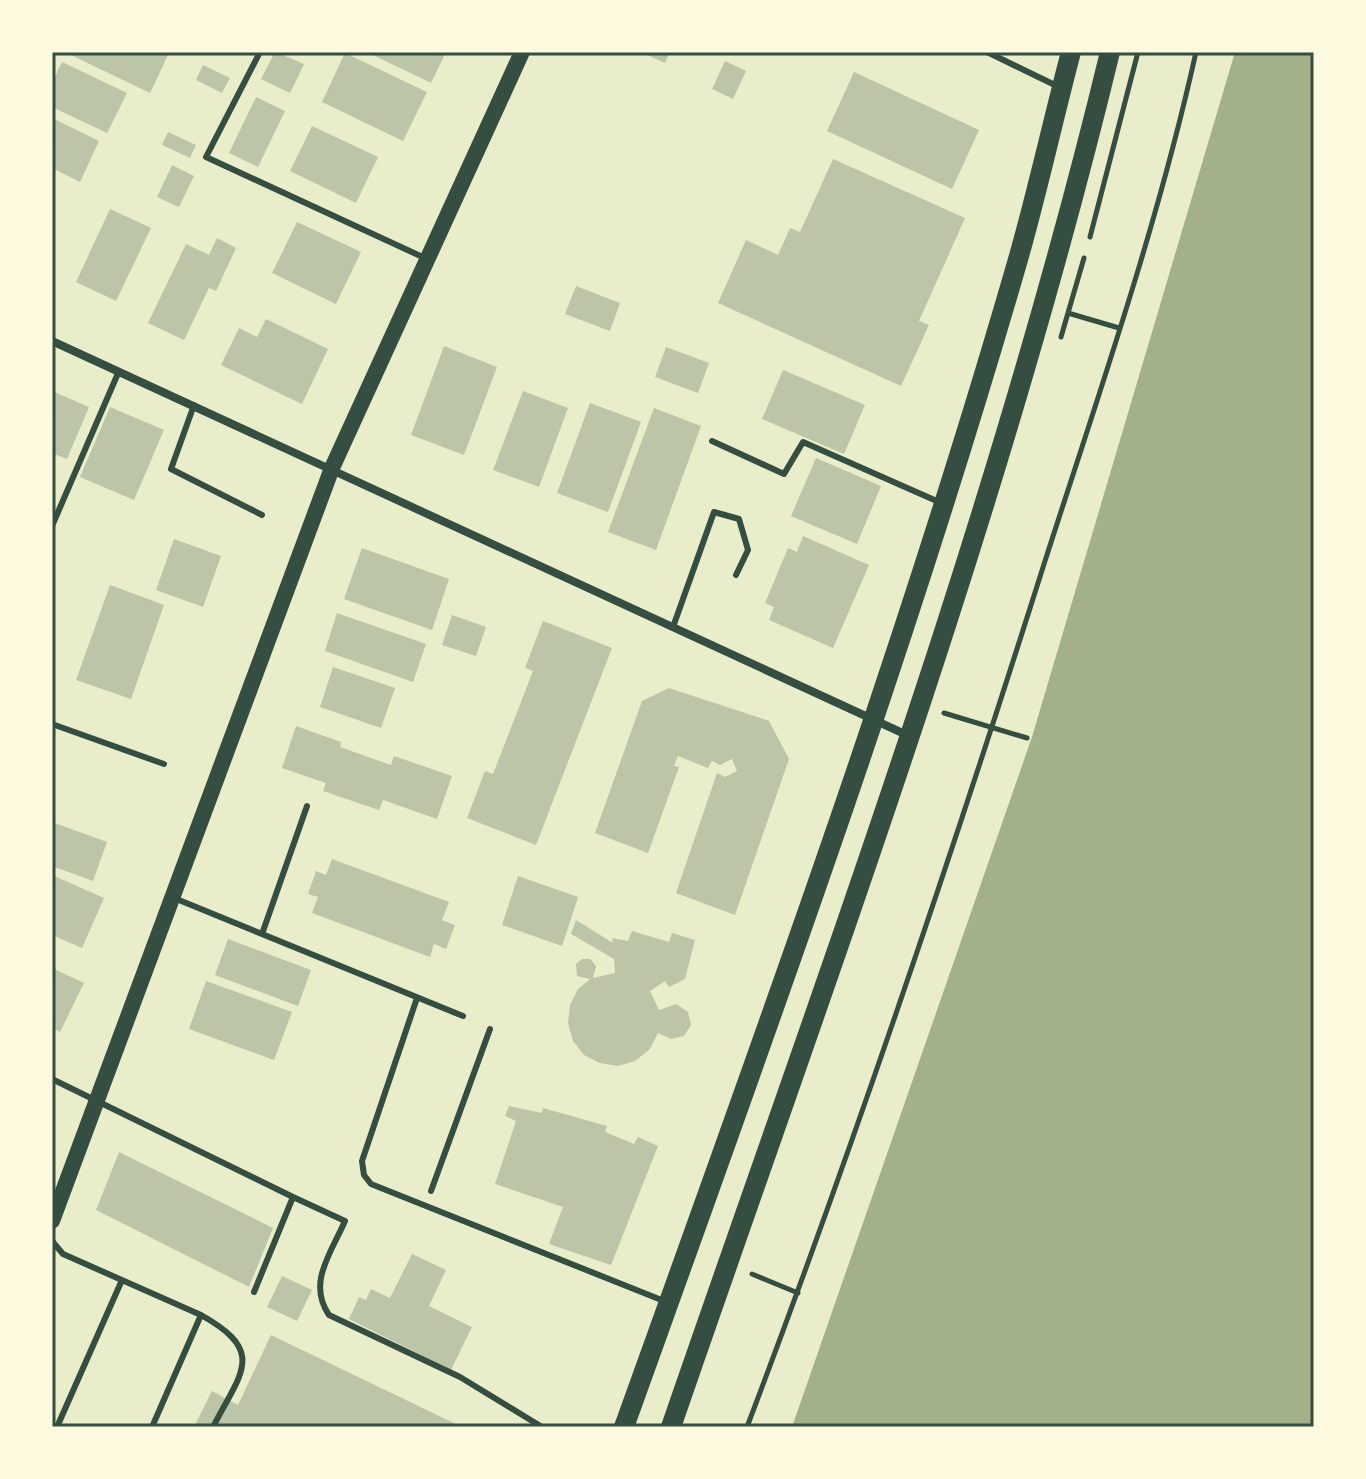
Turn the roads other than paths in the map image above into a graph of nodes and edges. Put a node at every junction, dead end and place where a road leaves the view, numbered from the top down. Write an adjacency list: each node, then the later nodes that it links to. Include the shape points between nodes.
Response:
1 (260, 52): 7 (lane, via 206,157)
2 (522, 52): 7 (main road)
3 (987, 52): 6 (lane)
4 (1071, 52): 6 (main road)
5 (1110, 52): 20 (main road, via 999,453)
6 (1062, 88): 13 (main road, via 1019,255)
7 (427, 260): 12 (main road)
8 (52, 341): 9 (street)
9 (119, 371): 10 (street); 15 (lane)
10 (194, 405): 12 (street); 14 (lane, via 171,469)
11 (712, 441): 13 (lane, via 784,474 803,442)
12 (332, 468): 17 (street); 23 (main road)
13 (942, 504): 18 (main road)
14 (262, 515)
15 (52, 526)
16 (736, 575): 17 (lane, via 748,550 739,519 714,512)
17 (673, 627): 18 (street)
18 (872, 719): 20 (street); 36 (main road)
19 (52, 724): 21 (lane)
20 (910, 736): 43 (main road, via 833,971)
21 (164, 764)
22 (307, 806): 24 (lane)
23 (172, 897): 24 (lane); 29 (main road)
24 (262, 934): 25 (lane)
25 (417, 998): 26 (lane); 36 (lane, via 362,1161 371,1184)
26 (463, 1016)
27 (490, 1029): 30 (lane)
28 (52, 1079): 29 (lane)
29 (98, 1099): 31 (lane); 32 (main road)
30 (431, 1191)
31 (293, 1197): 35 (lane); 41 (lane, via 345,1221 317,1283 320,1303 329,1315 460,1377)
32 (52, 1221)
33 (52, 1241): 34 (lane, via 63,1254)
34 (122, 1280): 37 (lane); 38 (lane)
35 (254, 1292)
36 (668, 1303): 42 (main road)
37 (201, 1315): 39 (lane); 40 (lane, via 232,1332 243,1353 243,1369)
38 (57, 1427)
39 (152, 1427)
40 (213, 1427)
41 (542, 1427)
42 (624, 1427)
43 (671, 1427)

